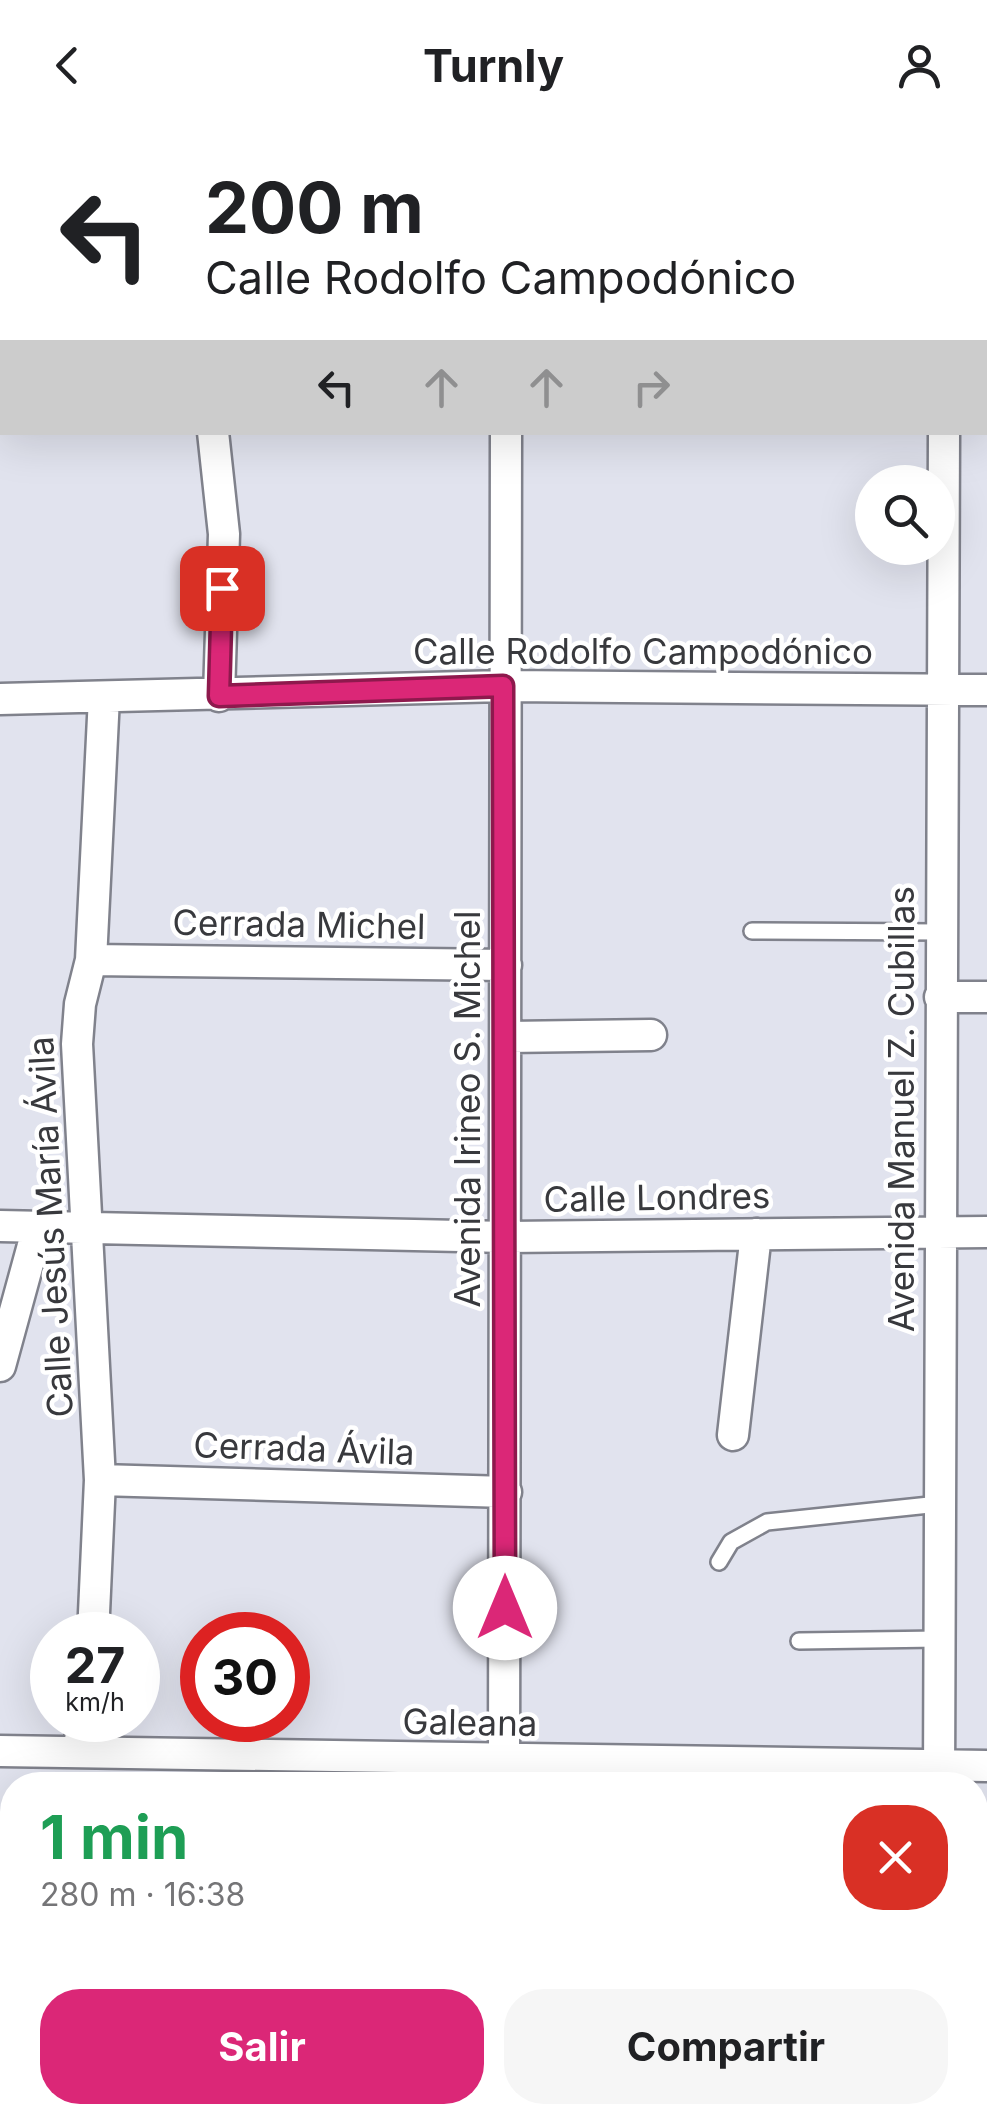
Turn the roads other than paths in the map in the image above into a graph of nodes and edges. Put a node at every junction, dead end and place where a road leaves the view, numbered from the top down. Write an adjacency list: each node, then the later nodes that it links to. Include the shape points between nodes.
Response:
1 (213, 435): 8 (street, via 224,534)
2 (506, 435): 4 (street, Avenida Irineo S. Michel)
3 (944, 435): 5 (street, Avenida Manuel Z. Cubillas)
4 (503, 686): 5 (street, Calle Rodolfo Campodónico); 8 (street, Calle Rodolfo Campodónico); 13 (street, Avenida Irineo S. Michel)
5 (940, 690): 6 (street, Calle Rodolfo Campodónico); 11 (street, Avenida Manuel Z. Cubillas)
6 (987, 690)
7 (104, 696): 8 (street, Calle Rodolfo Campodónico); 9 (street, Calle Rodolfo Campodónico); 12 (street, Calle Jesús María Ávila)
8 (219, 696)
9 (0, 699)
10 (752, 931): 11 (lane)
11 (940, 932): 14 (street, Avenida Manuel Z. Cubillas)
12 (91, 960): 13 (street, Cerrada Michel); 20 (street, Calle Jesús María Ávila, via 78,1044)
13 (506, 965): 17 (street, Avenida Irineo S. Michel)
14 (940, 997): 15 (street); 21 (street, Avenida Manuel Z. Cubillas)
15 (987, 997)
16 (651, 1035): 17 (street)
17 (506, 1038): 24 (street, Avenida Irineo S. Michel)
18 (0, 1226): 19 (street, Calle Londres)
19 (38, 1227): 20 (street, Calle Londres); 25 (street)
20 (88, 1229): 24 (street, Calle Londres); 27 (street, Calle Jesús María Ávila)
21 (939, 1232): 22 (street, Calle Londres); 23 (street, Calle Londres); 29 (street, Avenida Manuel Z. Cubillas)
22 (987, 1232)
23 (756, 1234): 24 (street, Calle Londres); 26 (street)
24 (506, 1237): 28 (street, Avenida Irineo S. Michel)
25 (0, 1366)
26 (733, 1435)
27 (100, 1480): 28 (street, Cerrada Ávila); 31 (street, Calle Jesús María Ávila)
28 (506, 1492): 39 (street, Avenida Irineo S. Michel)
29 (939, 1504): 30 (lane, via 767,1522 731,1542); 32 (street, Avenida Manuel Z. Cubillas)
30 (719, 1562)
31 (95, 1612)
32 (939, 1639): 33 (lane); 40 (street, Avenida Manuel Z. Cubillas)
33 (798, 1641)
34 (80, 1742): 36 (street)
35 (0, 1751): 36 (street, Galeana)
36 (79, 1752): 38 (street, Galeana)
37 (987, 1766): 41 (street, Galeana)
38 (484, 1772)
39 (504, 1772)
40 (939, 1772)
41 (958, 1772)

